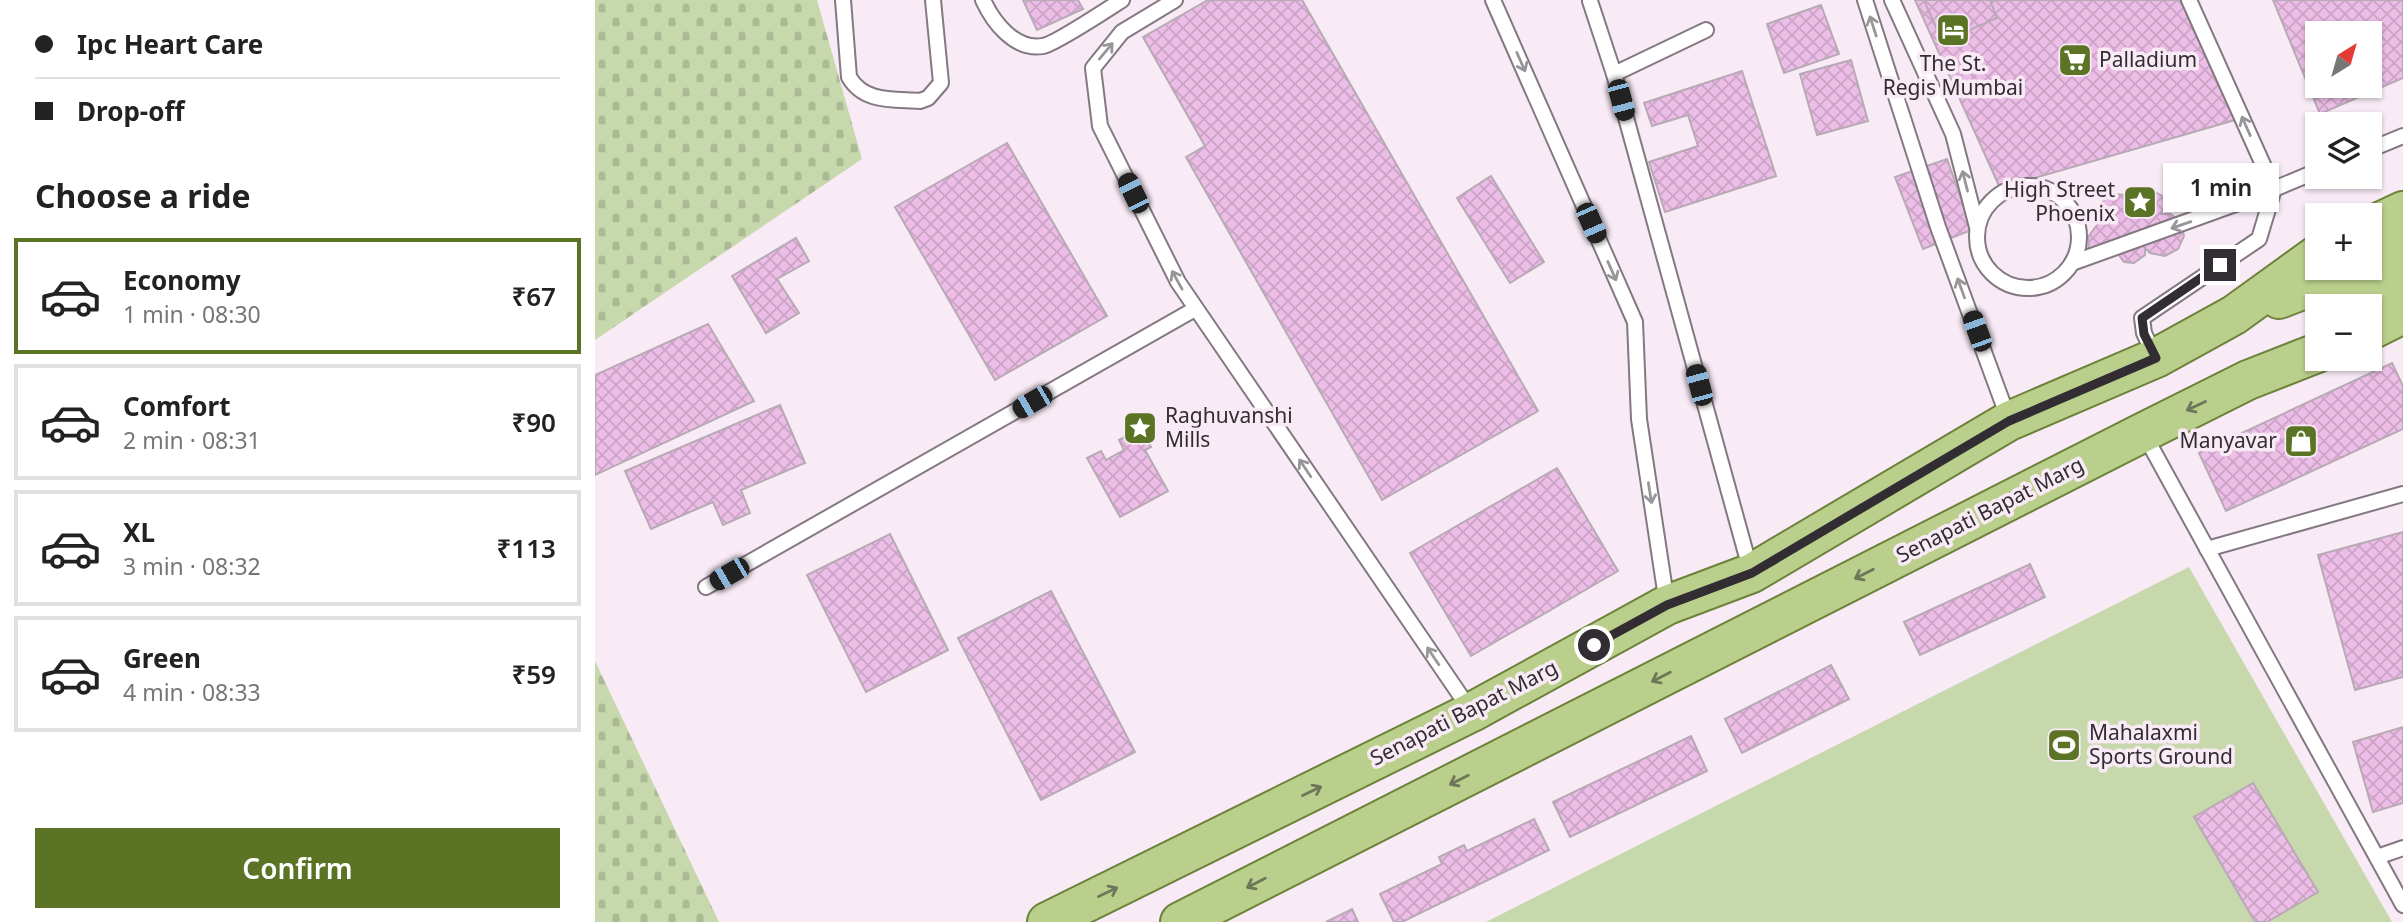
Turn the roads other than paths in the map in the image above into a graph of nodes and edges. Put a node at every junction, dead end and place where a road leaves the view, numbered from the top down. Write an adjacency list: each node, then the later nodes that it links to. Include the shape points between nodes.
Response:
1 (843, 0): 2 (lane, via 853,85 869,97 920,101 936,92 941,83)
2 (933, 0)
3 (983, 0): 4 (lane, via 1006,33 1024,45 1044,46)
4 (1122, 0)
5 (1175, 0): 27 (lane, one-way to 5, via 1100,127 1093,68 1122,32)
6 (1493, 0): 41 (lane, one-way to 41, via 1635,323 1639,419)
7 (1865, 0): 35 (lane, one-way to 7, via 1938,227)
8 (1892, 0): 19 (lane, one-way to 8, via 1953,134)
9 (2189, 0): 16 (lane, one-way to 9)
10 (1590, 1): 12 (lane)
11 (1706, 30): 12 (lane)
12 (1614, 74): 39 (lane)
13 (2403, 136): 14 (lane)
14 (2382, 145)
15 (2305, 176): 16 (lane)
16 (2274, 189): 22 (lane, one-way to 22); 32 (lane, via 2259,239 2142,318)
17 (2403, 211): 18 (main road)
18 (2382, 222)
19 (1977, 228): 22 (lane, via 1983,262 2010,285 2045,285); 22 (lane, via 1994,199 2014,189 2039,187 2066,204 2074,217 2078,232)
20 (2403, 242): 21 (main road)
21 (2382, 252)
22 (2072, 263)
23 (2305, 264): 29 (main road, Senapati Bapat Marg)
24 (2403, 277): 26 (main road)
25 (2328, 280): 29 (main road)
26 (2370, 294)
27 (1195, 309): 40 (lane); 42 (lane, one-way to 27)
28 (2403, 314): 30 (main road)
29 (2234, 315): 32 (main road, Senapati Bapat Marg)
30 (2382, 324)
31 (2305, 333): 34 (main road)
32 (2156, 358): 35 (main road, Senapati Bapat Marg)
33 (2305, 358): 34 (main road, Senapati Bapat Marg)
34 (2248, 380): 36 (main road, Senapati Bapat Marg, one-way to 36)
35 (2009, 421): 39 (main road, Senapati Bapat Marg)
36 (2144, 432): 38 (lane); 47 (main road, Senapati Bapat Marg, one-way to 47)
37 (2403, 495): 38 (lane)
38 (2207, 549): 44 (lane)
39 (1752, 573): 41 (main road, Senapati Bapat Marg)
40 (706, 587)
41 (1667, 605): 42 (main road, Senapati Bapat Marg)
42 (1472, 712): 46 (main road, Senapati Bapat Marg, one-way to 42)
43 (2403, 848): 44 (lane)
44 (2377, 857): 45 (lane)
45 (2403, 905)
46 (1047, 922)
47 (1180, 922)

